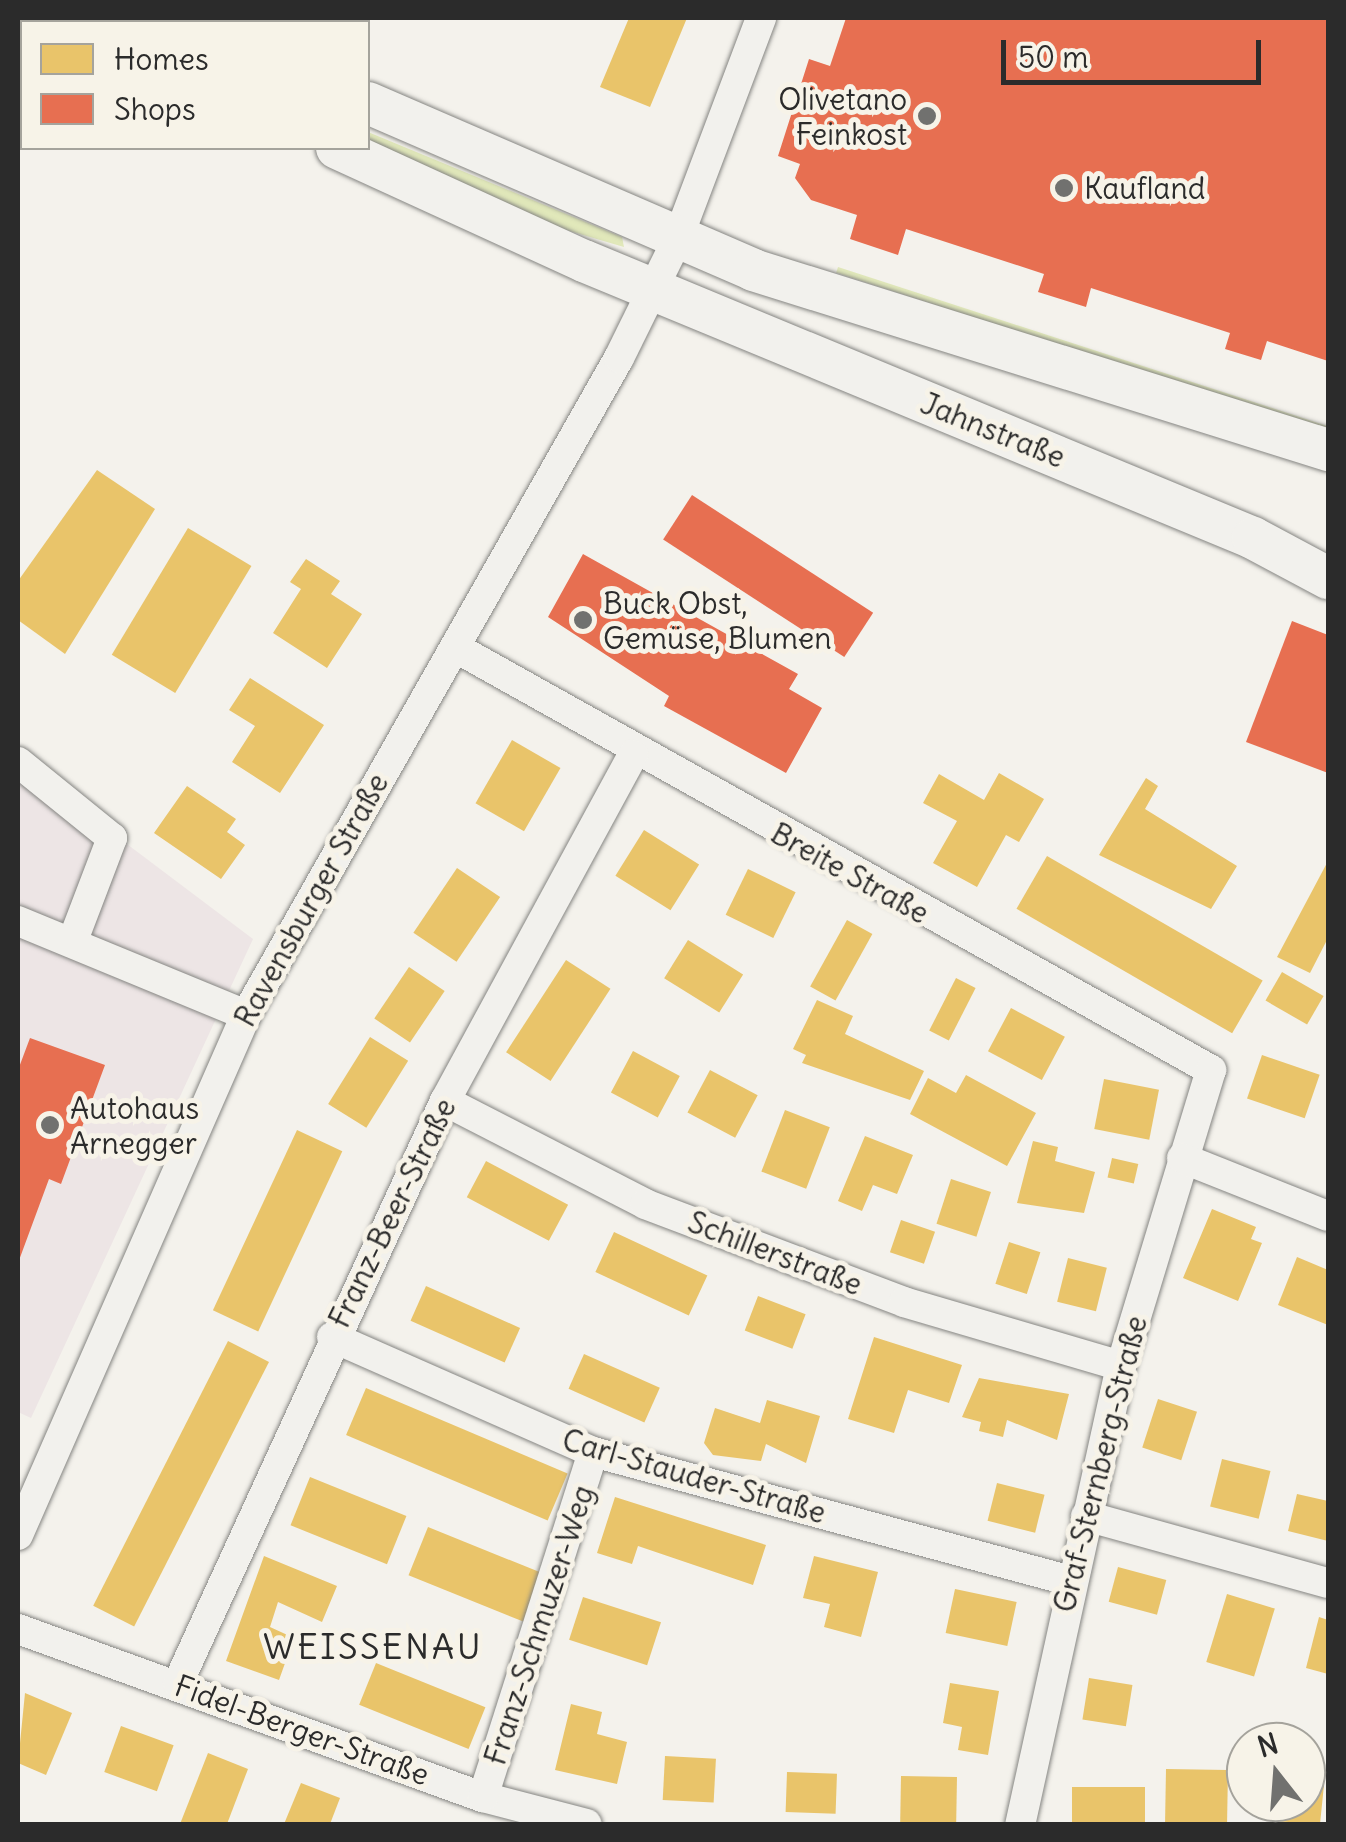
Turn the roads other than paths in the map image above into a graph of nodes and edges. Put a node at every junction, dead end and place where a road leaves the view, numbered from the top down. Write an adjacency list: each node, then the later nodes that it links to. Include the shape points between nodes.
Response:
1 (762, 18): 4 (street)
2 (370, 103): 4 (main road)
3 (341, 150): 5 (main road, Jahnstraße)
4 (678, 238): 5 (street); 6 (main road, via 768,275)
5 (653, 290): 7 (main road, Jahnstraße, via 1253,538); 8 (street, Ravensburger Straße)
6 (1328, 450)
7 (1328, 578)
8 (458, 650): 9 (street, Breite Straße); 13 (street, Ravensburger Straße)
9 (632, 755): 14 (street, Franz-Beer-Straße); 15 (street, Breite Straße, via 1211,1070)
10 (18, 762): 12 (street, via 112,838)
11 (18, 921): 12 (street)
12 (73, 940): 13 (street)
13 (246, 1015): 22 (street, Ravensburger Straße)
14 (445, 1101): 18 (street, Franz-Beer-Straße); 19 (street, Schillerstraße, via 645,1204 904,1302)
15 (1197, 1107): 16 (street, Graf-Sternberg-Straße)
16 (1182, 1158): 17 (street); 19 (street, Graf-Sternberg-Straße)
17 (1328, 1216)
18 (332, 1338): 20 (street, Carl-Stauder-Straße); 26 (street, Franz-Beer-Straße)
19 (1121, 1366): 21 (street, Graf-Sternberg-Straße)
20 (593, 1452): 23 (street, Carl-Stauder-Straße); 27 (street, Franz-Schmuzer-Weg)
21 (1086, 1516): 23 (street, Graf-Sternberg-Straße); 24 (street)
22 (20, 1520)
23 (1068, 1580): 29 (street, Graf-Sternberg-Straße)
24 (1328, 1583)
25 (18, 1629): 26 (street, Fidel-Berger-Straße)
26 (178, 1684): 27 (street, Fidel-Berger-Straße)
27 (483, 1797): 28 (street, Fidel-Berger-Straße)
28 (587, 1824)
29 (1020, 1824)

